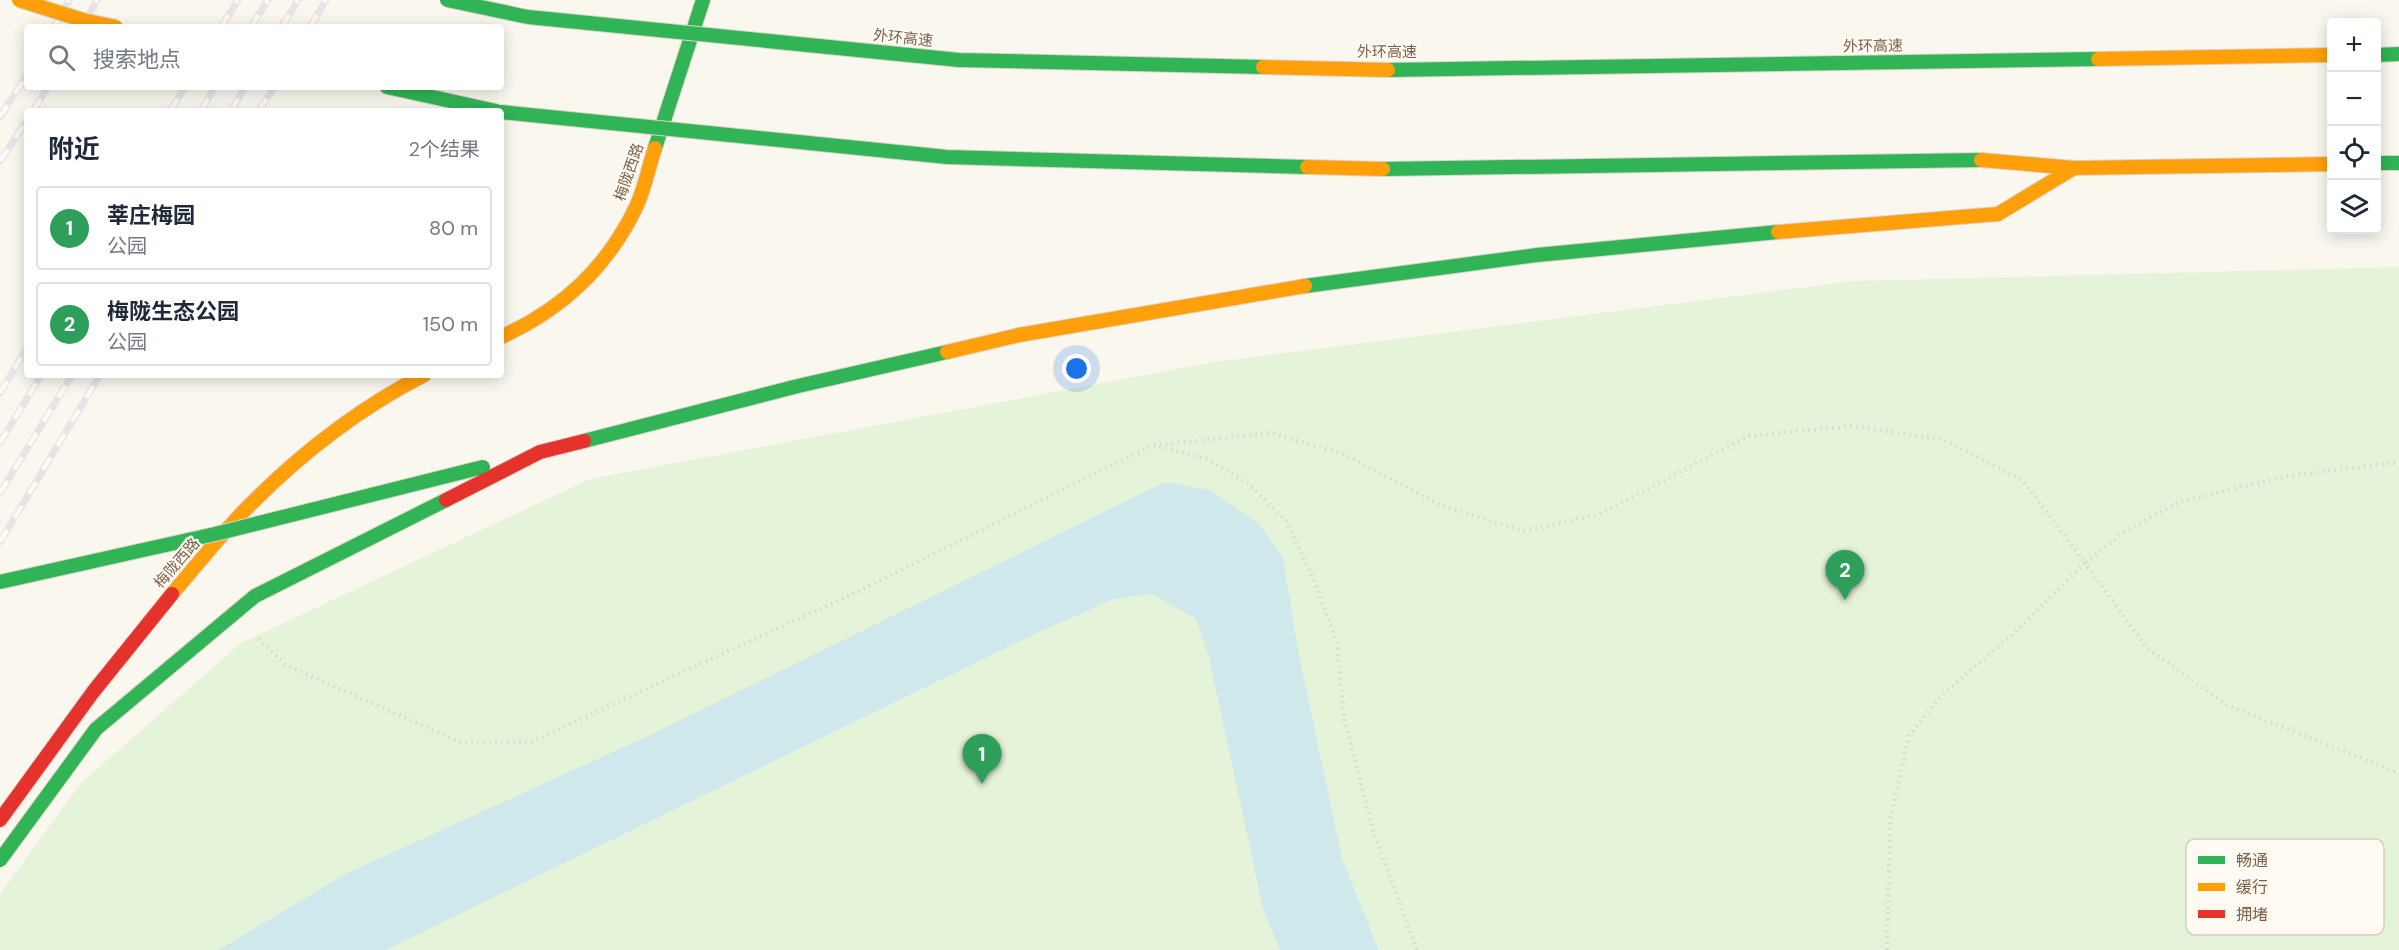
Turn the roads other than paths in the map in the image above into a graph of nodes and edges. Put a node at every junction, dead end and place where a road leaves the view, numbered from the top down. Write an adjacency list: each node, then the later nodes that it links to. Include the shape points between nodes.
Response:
1 (19, 0): 4 (main road, bridge)
2 (447, 0): 6 (main road, 外环高速, bridge, via 528,17 959,60 1388,70)
3 (704, 0): 15 (main road, 梅陇西路, via 637,204 611,251 573,293)
4 (102, 24)
5 (2399, 54): 7 (main road)
6 (2327, 55)
7 (2381, 55)
8 (401, 90): 9 (main road)
9 (482, 108)
10 (504, 113): 14 (main road, bridge, via 947,157 1383,169 1996,160)
11 (2381, 163): 12 (main road)
12 (2399, 163)
13 (2327, 164): 14 (main road)
14 (2074, 168): 17 (main road, bridge, via 1998,214 1667,241 1278,290 1019,335)
15 (504, 336)
16 (418, 378): 19 (main road, 梅陇西路, via 319,441 255,499 148,621)
17 (540, 452): 18 (main road, bridge, via 215,534); 20 (main road, bridge, via 255,597 96,729)
18 (0, 582)
19 (0, 820)
20 (0, 860)

